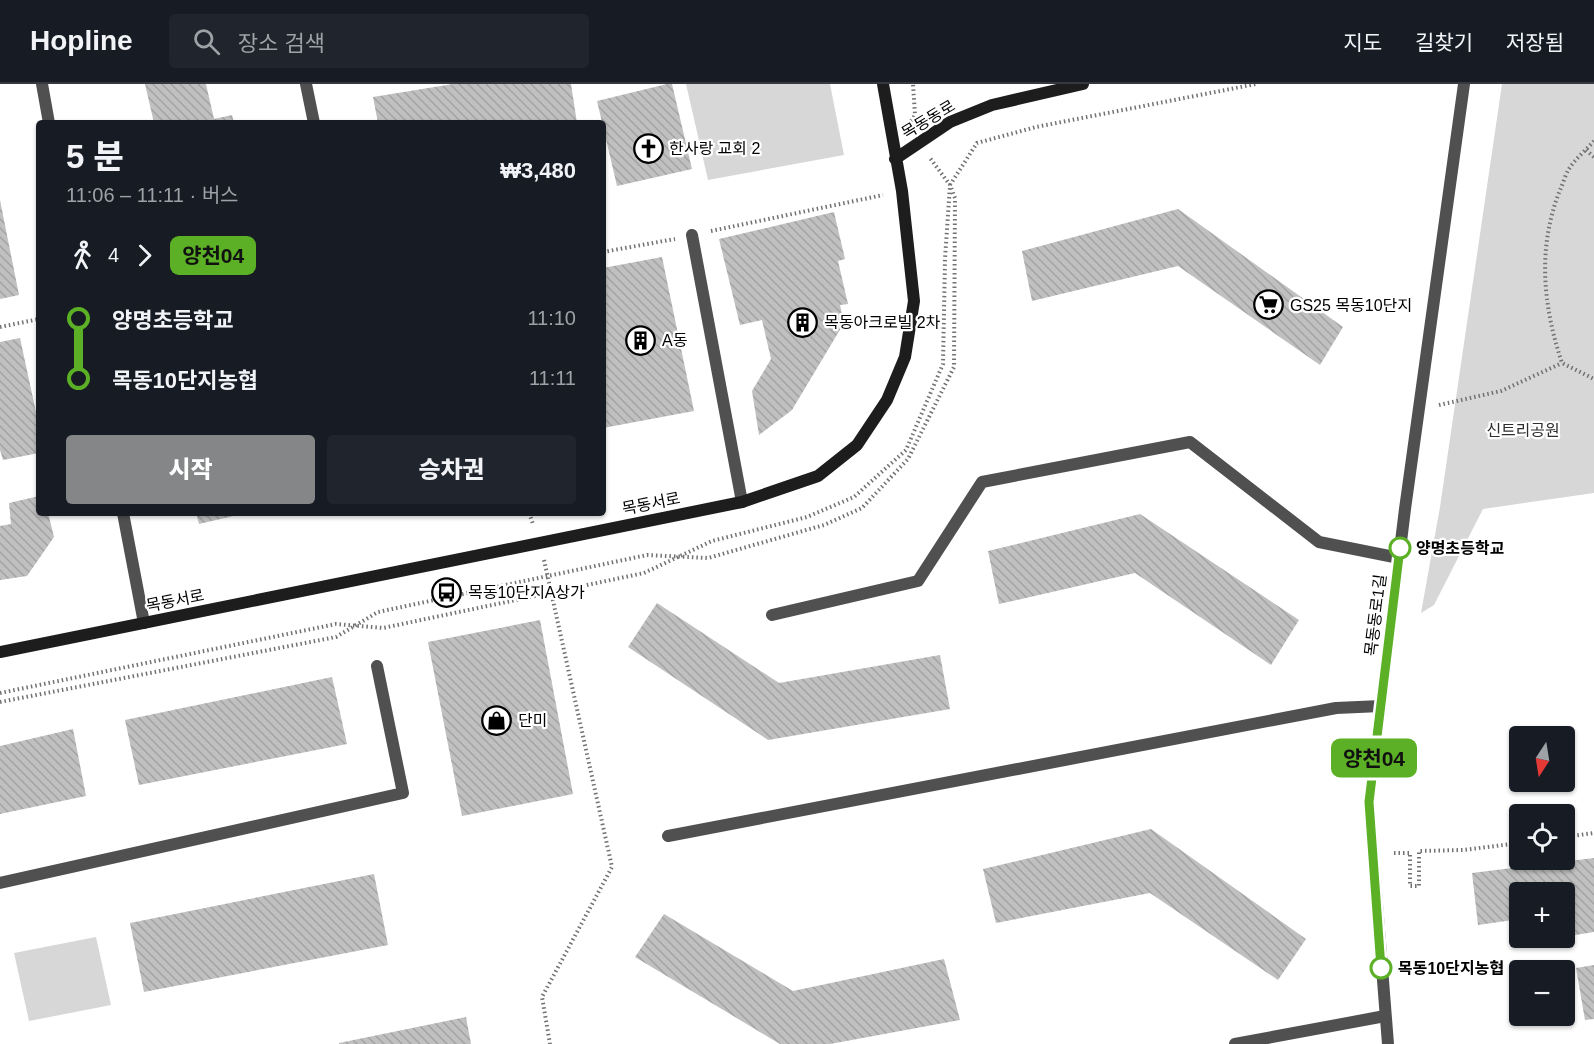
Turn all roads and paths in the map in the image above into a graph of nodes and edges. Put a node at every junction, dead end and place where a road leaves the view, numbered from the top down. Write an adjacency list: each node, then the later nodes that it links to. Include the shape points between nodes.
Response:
1 (42, 84): 8 (street)
2 (306, 84): 9 (street)
3 (883, 84): 14 (main road, 목동서로)
4 (913, 84): 10 (path, via 915,115)
5 (1083, 84): 14 (main road, 목동동로, via 992,105 950,122)
6 (1256, 84): 15 (path, via 1036,127 977,143)
7 (1464, 84): 23 (street, 목동동로1길)
8 (48, 120)
9 (313, 120)
10 (906, 126)
11 (1594, 141): 12 (path)
12 (1586, 150): 13 (path); 21 (path, via 1568,169 1551,213 1546,248 1545,289 1551,330)
13 (1594, 157)
14 (895, 159): 16 (main road, 목동서로)
15 (950, 185)
16 (902, 191): 17 (path); 24 (main road, 목동서로, via 914,301 905,357 887,400 857,445 818,476)
17 (692, 235): 18 (path); 24 (street)
18 (606, 251)
19 (36, 320): 20 (path)
20 (0, 327)
21 (1562, 363): 22 (path); 23 (path, via 1501,391)
22 (1594, 379)
23 (1418, 409): 27 (street, 목동동로1길)
24 (742, 502): 26 (main road, 목동서로)
25 (124, 516): 29 (street)
26 (540, 543): 29 (main road, 목동서로); 40 (path, via 612,867 542,997)
27 (1399, 558): 28 (street, via 1319,542 1191,442 982,482 918,581); 32 (street, 목동동로1길)
28 (772, 615)
29 (144, 623): 30 (main road, 목동서로)
30 (0, 652)
31 (377, 666): 38 (street, via 403,794)
32 (1381, 706): 34 (street, via 1336,708); 39 (street, 목동동로1길, via 1369,802)
33 (1594, 833): 35 (path)
34 (668, 836)
35 (1575, 836)
36 (1509, 844): 37 (path, via 1419,851 1419,886 1410,886 1410,853)
37 (1394, 853)
38 (0, 883)
39 (1385, 1016): 41 (street); 42 (street, 목동동로1길)
40 (550, 1044)
41 (1235, 1044)
42 (1388, 1044)

